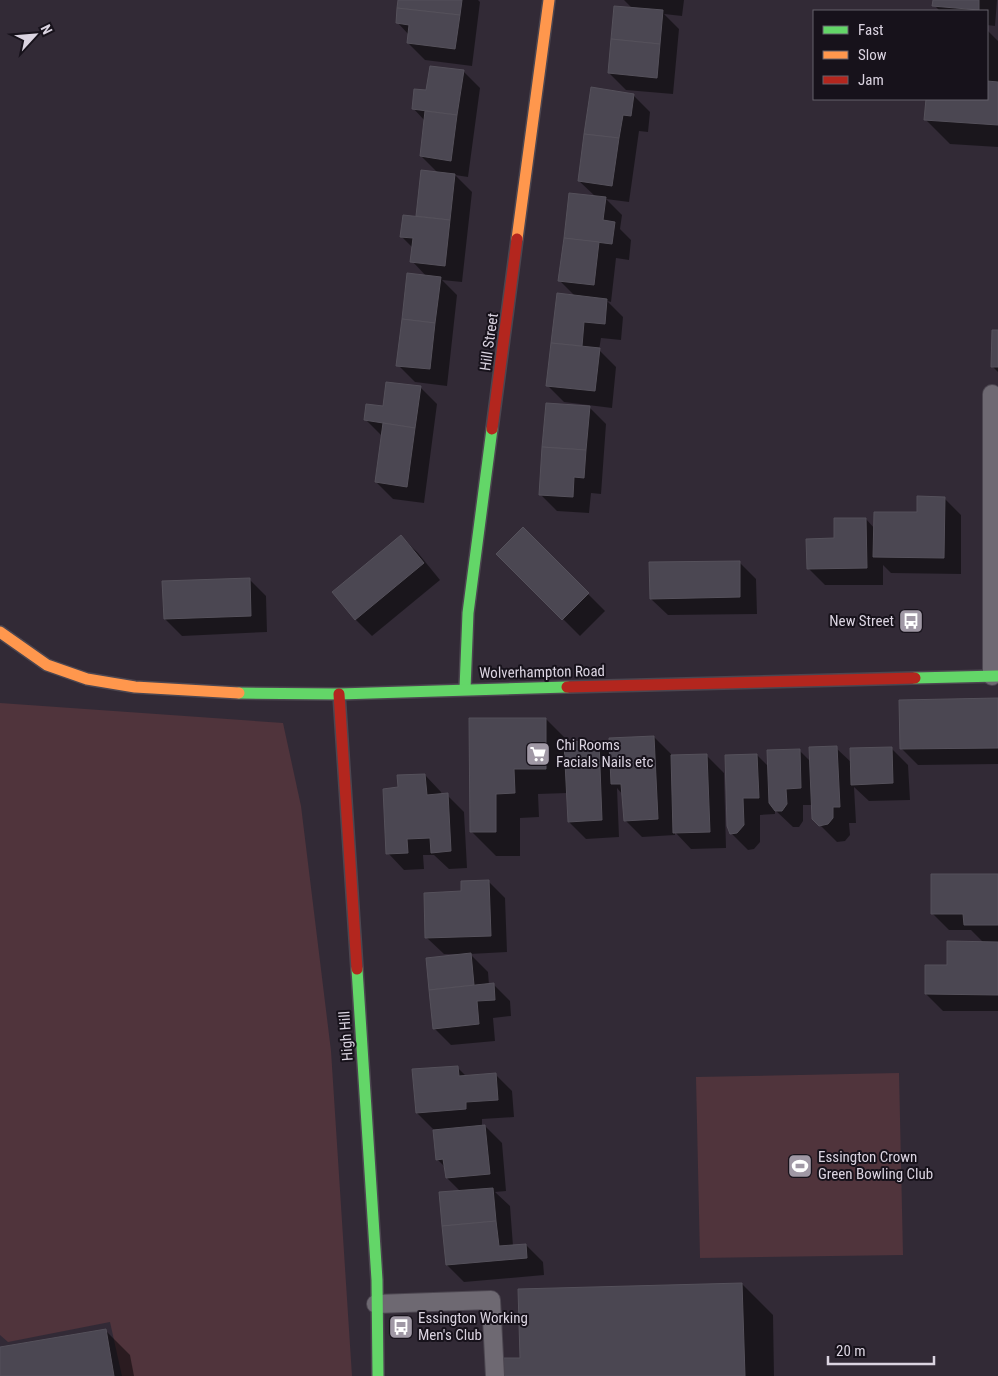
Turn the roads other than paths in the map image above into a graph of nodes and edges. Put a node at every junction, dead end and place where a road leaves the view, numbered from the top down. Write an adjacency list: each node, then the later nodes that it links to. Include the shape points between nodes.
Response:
1 (549, 0): 5 (street, Hill Street, via 468,613)
2 (992, 394): 4 (lane)
3 (0, 632): 6 (street, Wolverhampton Road, via 47,665 87,680 135,687 234,693)
4 (995, 676): 5 (street, Wolverhampton Road)
5 (465, 689): 6 (street, Wolverhampton Road)
6 (339, 694): 7 (street, High Hill)
7 (376, 1304): 8 (street, High Hill); 9 (lane, via 490,1300)
8 (378, 1376)
9 (495, 1376)

